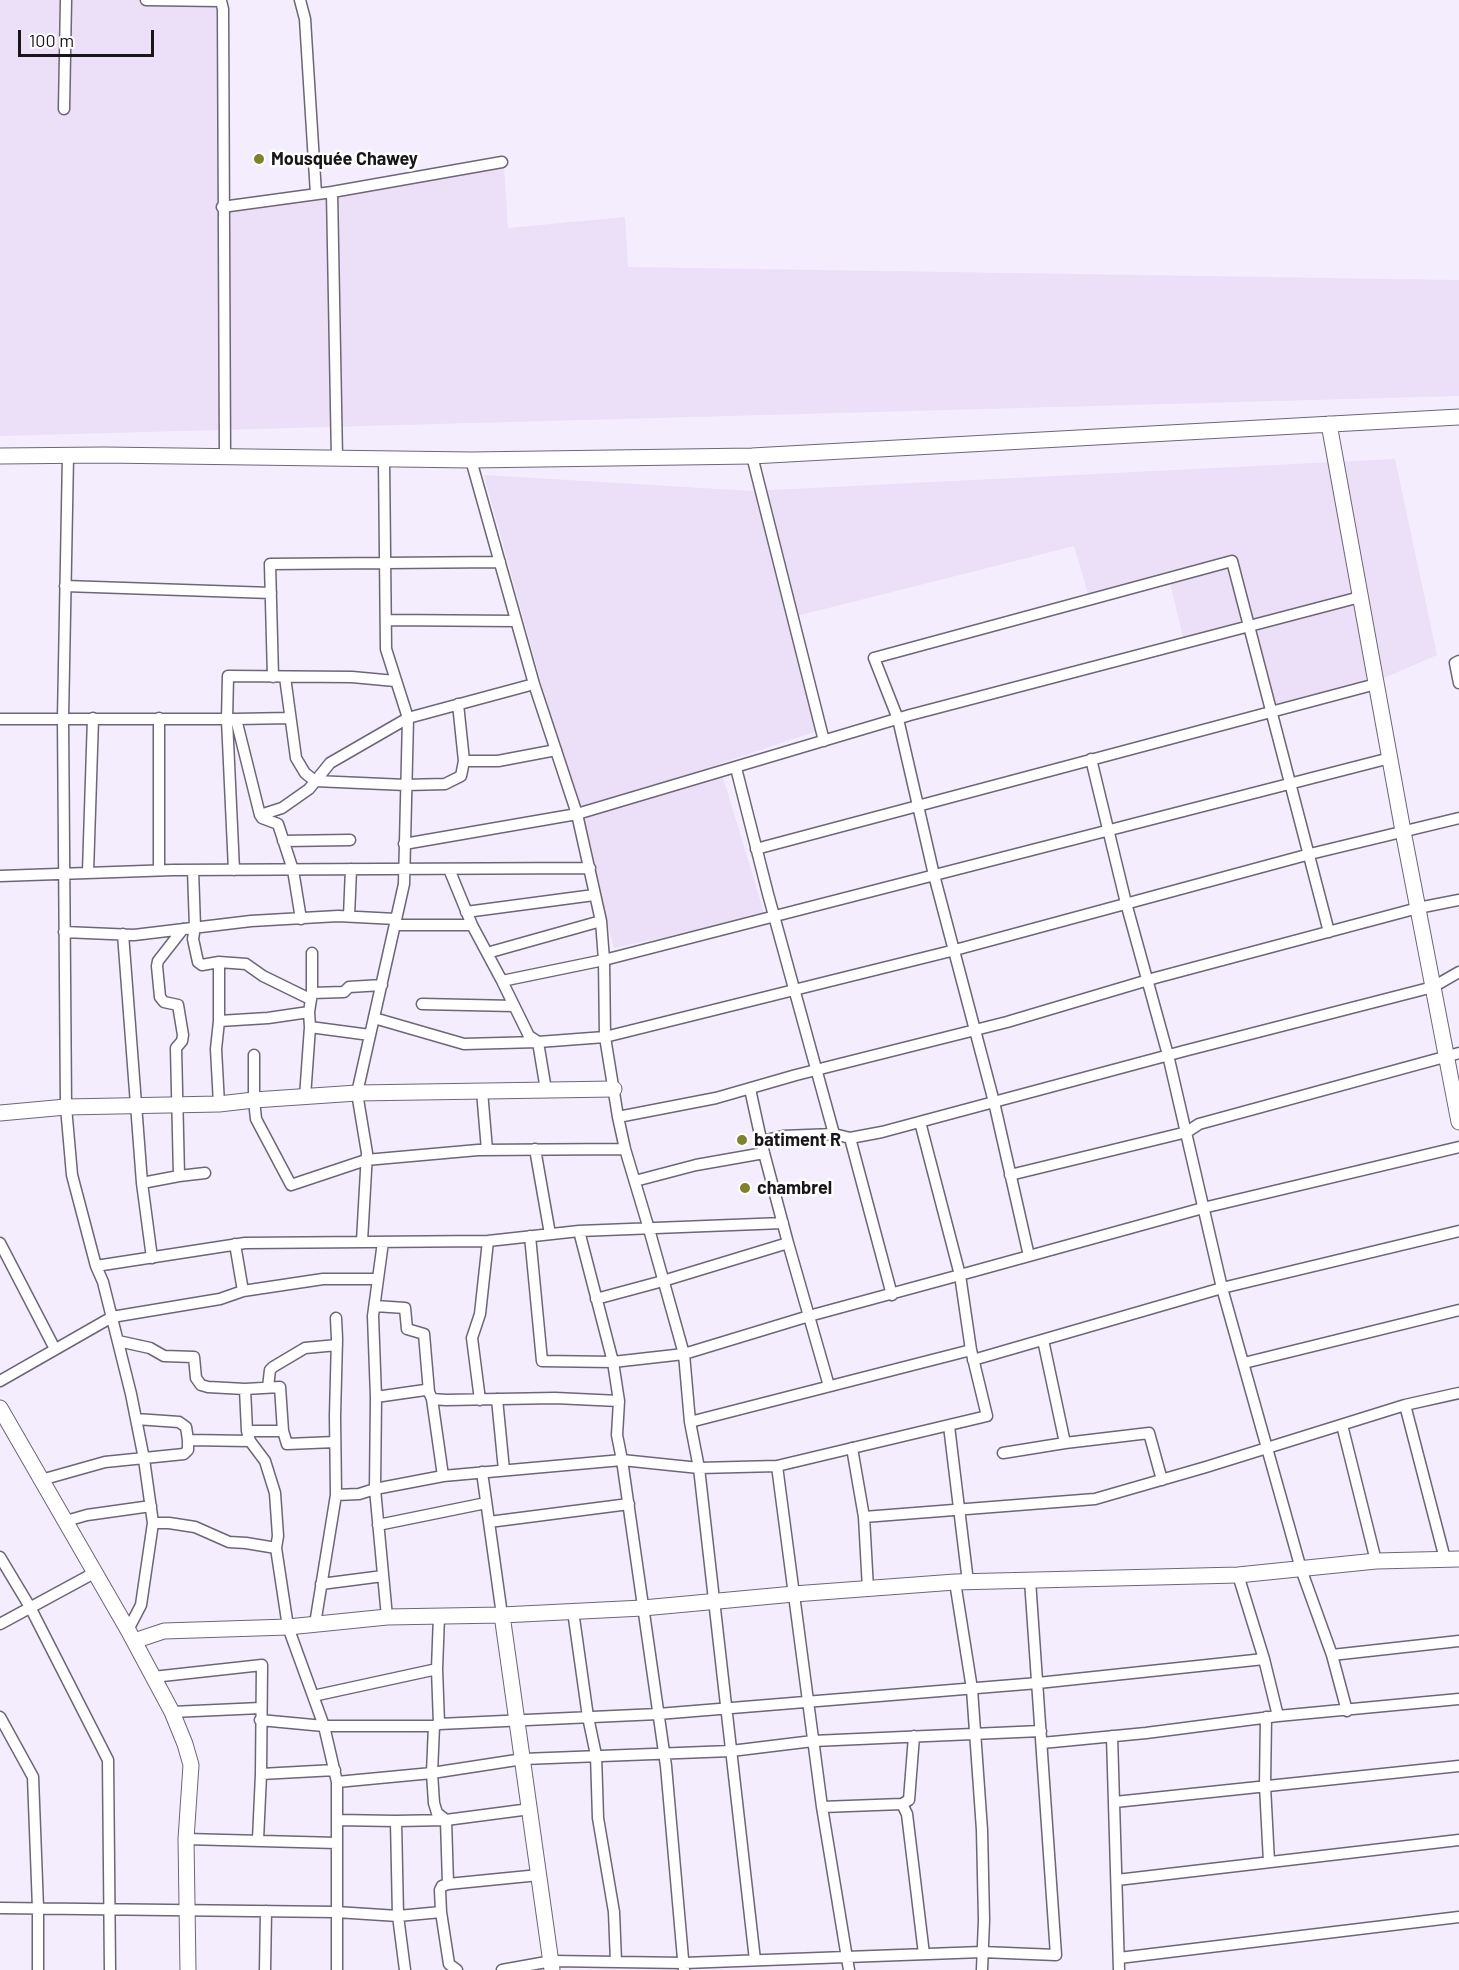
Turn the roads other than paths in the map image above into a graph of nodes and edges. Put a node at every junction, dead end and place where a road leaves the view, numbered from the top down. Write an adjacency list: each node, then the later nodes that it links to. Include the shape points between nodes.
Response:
1 (66, 0): 5 (street)
2 (146, 0): 3 (street)
3 (188, 0): 9 (street, via 221,1 224,9)
4 (300, 0): 8 (street, via 305,19)
5 (64, 110)
6 (502, 162): 7 (street)
7 (332, 192): 8 (street); 16 (street)
8 (316, 194): 9 (street)
9 (222, 207): 15 (street)
10 (1459, 417): 11 (street)
11 (1329, 424): 14 (street); 23 (street)
12 (0, 456): 13 (street)
13 (68, 456): 15 (street); 21 (street)
14 (752, 456): 18 (street); 44 (street)
15 (225, 458): 16 (street)
16 (337, 459): 17 (street)
17 (384, 459): 18 (street); 19 (street)
18 (471, 460): 20 (street)
19 (386, 562): 20 (street); 22 (street, via 270,564); 24 (street)
20 (500, 562): 25 (street)
21 (65, 586): 22 (street); 36 (street)
22 (271, 593): 28 (street)
23 (1360, 597): 26 (street); 33 (street)
24 (386, 620): 25 (street); 30 (street, via 386,649)
25 (516, 621): 32 (street)
26 (1248, 626): 35 (street); 42 (street); 42 (street, via 1232,561 874,658)
27 (1459, 662): 31 (street, via 1455,663)
28 (273, 677): 29 (street); 43 (street, via 228,676)
29 (285, 677): 30 (street); 39 (street)
30 (395, 681): 40 (street)
31 (1459, 683)
32 (534, 684): 34 (street); 45 (street)
33 (1376, 684): 35 (street); 46 (street)
34 (458, 704): 40 (street); 48 (street)
35 (1271, 712): 47 (street); 51 (street)
36 (63, 718): 37 (street); 41 (street); 73 (street)
37 (93, 718): 38 (street); 72 (street)
38 (159, 718): 43 (street); 68 (street)
39 (290, 718): 43 (street); 50 (street, via 296,758)
40 (408, 718): 50 (street, via 330,763); 52 (street)
41 (0, 719)
42 (898, 719): 44 (street); 53 (street)
43 (232, 720): 55 (street); 70 (street)
44 (824, 741): 49 (street)
45 (556, 750): 48 (street, via 498,761); 54 (street)
46 (1390, 758): 51 (street); 58 (street)
47 (1091, 759): 53 (street); 57 (street)
48 (464, 761): 52 (street, via 461,776 445,784)
49 (736, 768): 54 (street); 62 (street)
50 (315, 781): 52 (street); 55 (street, via 282,808)
51 (1292, 783): 57 (street); 63 (street)
52 (406, 785): 61 (street)
53 (918, 806): 62 (street); 74 (street)
54 (577, 814): 61 (street); 64 (street)
55 (260, 815): 60 (street, via 278,824)
56 (1459, 818): 58 (street)
57 (1108, 831): 74 (street); 78 (street)
58 (1402, 831): 63 (street); 79 (street)
59 (350, 840): 60 (street)
60 (283, 841): 71 (street)
61 (404, 844): 66 (street)
62 (756, 849): 82 (street)
63 (1310, 854): 78 (street); 90 (street)
64 (590, 868): 67 (street); 76 (street)
65 (351, 869): 66 (street); 71 (street); 81 (street)
66 (404, 869): 67 (street); 85 (street)
67 (449, 869): 80 (street)
68 (159, 870): 69 (street); 72 (street)
69 (193, 870): 70 (street); 87 (street)
70 (234, 870): 71 (street)
71 (293, 870): 83 (street)
72 (88, 872): 73 (street)
73 (63, 875): 75 (street); 89 (street)
74 (934, 875): 82 (street); 92 (street)
75 (0, 876)
76 (594, 895): 80 (street); 84 (street)
77 (1459, 900): 79 (street)
78 (1126, 903): 92 (street); 98 (street)
79 (1418, 909): 90 (street); 101 (street)
80 (466, 912): 86 (street)
81 (349, 916): 83 (street); 85 (street)
82 (774, 916): 95 (street); 102 (street)
83 (301, 919): 87 (street)
84 (601, 921): 94 (street); 95 (street)
85 (396, 922): 86 (street); 100 (street)
86 (472, 925): 94 (street)
87 (195, 927): 88 (street); 96 (street, via 193,939 198,962)
88 (183, 929): 91 (street); 127 (street, via 157,966 160,997 178,1005 183,1035 176,1048)
89 (63, 932): 91 (street); 129 (street)
90 (1329, 932): 98 (street)
91 (123, 934): 128 (street)
92 (955, 950): 102 (street); 110 (street)
93 (312, 953): 103 (street)
94 (487, 953): 99 (street)
95 (604, 960): 99 (street); 112 (street)
96 (219, 962): 103 (street, via 246,964 263,976); 108 (street)
97 (1459, 972): 101 (street)
98 (1147, 980): 110 (street); 116 (street)
99 (502, 981): 105 (street)
100 (382, 985): 103 (street, via 349,987 344,992); 107 (street)
101 (1433, 987): 115 (street); 116 (street)
102 (794, 990): 112 (street); 117 (street)
103 (311, 996): 106 (street)
104 (422, 1004): 105 (street)
105 (514, 1006): 113 (street, via 529,1036)
106 (309, 1012): 108 (street); 109 (street)
107 (374, 1018): 111 (street); 113 (street, via 464,1044)
108 (219, 1022): 126 (street)
109 (310, 1027): 111 (street); 123 (street)
110 (975, 1031): 117 (street); 125 (street)
111 (370, 1035): 122 (street)
112 (605, 1037): 113 (street); 118 (street)
113 (538, 1042): 120 (street)
114 (254, 1055): 124 (street)
115 (1452, 1055): 133 (street); 134 (street, via 1199,1124)
116 (1168, 1056): 125 (street); 134 (street)
117 (817, 1070): 119 (street); 135 (street)
118 (614, 1089): 120 (street); 131 (street)
119 (750, 1089): 131 (street); 137 (street)
120 (546, 1090): 121 (street)
121 (482, 1091): 122 (street); 141 (street)
122 (357, 1093): 123 (street); 143 (street)
123 (305, 1097): 124 (street)
124 (254, 1100): 126 (street); 143 (street, via 256,1119 291,1185)
125 (994, 1102): 132 (street); 145 (street)
126 (219, 1104): 127 (street)
127 (176, 1105): 128 (street); 146 (street)
128 (136, 1106): 129 (street); 148 (street)
129 (66, 1107): 130 (street); 164 (street, via 72,1175)
130 (0, 1113)
131 (618, 1117): 140 (street)
132 (920, 1122): 136 (street); 165 (street)
133 (1459, 1122)
134 (1187, 1132): 145 (street); 149 (street)
135 (834, 1134): 136 (street); 137 (street)
136 (850, 1138): 170 (street)
137 (762, 1141): 142 (street)
138 (1459, 1147): 149 (street)
139 (535, 1149): 140 (street); 141 (street); 154 (street)
140 (625, 1149): 147 (street)
141 (487, 1150): 143 (street)
142 (764, 1153): 147 (street); 150 (street)
143 (366, 1161): 156 (street)
144 (205, 1173): 146 (street)
145 (1010, 1175): 162 (street)
146 (179, 1176): 148 (street)
147 (635, 1181): 151 (street)
148 (142, 1183): 163 (street)
149 (1203, 1208): 162 (street); 168 (street)
150 (783, 1223): 151 (street); 160 (street)
151 (650, 1229): 152 (street); 167 (street)
152 (579, 1231): 154 (street); 171 (street)
153 (1459, 1231): 168 (street)
154 (550, 1234): 155 (street)
155 (530, 1236): 157 (street); 183 (street, via 542,1361)
156 (362, 1241): 158 (street); 161 (street)
157 (488, 1241): 158 (street); 192 (street, via 480,1314 472,1338)
158 (383, 1242): 166 (street)
159 (0, 1243): 180 (street)
160 (788, 1243): 167 (street); 174 (street)
161 (235, 1244): 163 (street); 169 (street)
162 (1029, 1256): 165 (street)
163 (152, 1258): 164 (street)
164 (96, 1266): 175 (street)
165 (960, 1275): 170 (street); 182 (street)
166 (378, 1279): 169 (street, via 323,1279); 172 (street)
167 (663, 1281): 171 (street); 181 (street)
168 (1222, 1288): 177 (street); 184 (street)
169 (243, 1291): 175 (street, via 220,1299)
170 (892, 1295): 174 (street)
171 (596, 1299): 183 (street)
172 (375, 1306): 190 (street, via 405,1308 407,1329 424,1334); 191 (street)
173 (1459, 1310): 184 (street)
174 (809, 1316): 181 (street); 186 (street)
175 (112, 1317): 178 (street); 180 (street)
176 (336, 1318): 179 (street)
177 (1043, 1340): 182 (street); 205 (street)
178 (118, 1341): 188 (street, via 150,1348 164,1356 194,1357 196,1378 201,1385); 197 (street)
179 (337, 1345): 187 (street, via 305,1348 273,1367); 204 (street)
180 (55, 1349): 185 (street)
181 (684, 1354): 183 (street); 198 (street)
182 (972, 1355): 186 (street); 200 (street, via 987,1416)
183 (613, 1362): 194 (street)
184 (1244, 1363): 207 (street)
185 (0, 1381)
186 (829, 1386): 198 (street)
187 (268, 1387): 188 (street); 201 (street, via 280,1387)
188 (245, 1389): 202 (street)
189 (1459, 1394): 195 (street)
190 (430, 1395): 191 (street, via 425,1390); 192 (street); 215 (street)
191 (376, 1397): 218 (street)
192 (480, 1400): 193 (street)
193 (496, 1400): 194 (street); 213 (street)
194 (619, 1401): 210 (street, via 617,1435)
195 (1405, 1405): 199 (street); 231 (street)
196 (0, 1408): 217 (street)
197 (136, 1419): 203 (street, via 179,1422 186,1427); 209 (street)
198 (690, 1422): 212 (street)
199 (1342, 1425): 207 (street); 232 (street)
200 (949, 1426): 206 (street); 223 (street)
201 (283, 1431): 202 (street); 204 (street, via 287,1444)
202 (248, 1436): 203 (street); 229 (street, via 265,1461 275,1493)
203 (188, 1440): 209 (street, via 184,1454)
204 (335, 1442): 219 (street)
205 (1065, 1443): 208 (street); 216 (street, via 1149,1433)
206 (852, 1448): 211 (street); 224 (street)
207 (1268, 1448): 216 (street); 233 (street)
208 (1003, 1453)
209 (144, 1459): 217 (street, via 105,1462); 222 (street)
210 (622, 1460): 212 (street); 213 (street); 221 (street)
211 (777, 1466): 212 (street); 241 (street)
212 (699, 1468): 242 (street)
213 (504, 1470): 214 (street)
214 (482, 1472): 215 (street); 220 (street)
215 (443, 1476): 218 (street)
216 (1162, 1479): 223 (street, via 1095,1499)
217 (41, 1480): 225 (street)
218 (375, 1489): 219 (street); 228 (street)
219 (336, 1495): 239 (street)
220 (486, 1503): 226 (street); 228 (street)
221 (629, 1504): 226 (street); 244 (street)
222 (151, 1506): 225 (street); 227 (street)
223 (960, 1509): 224 (street); 238 (street)
224 (864, 1516): 240 (street)
225 (66, 1521): 234 (street)
226 (489, 1522): 246 (street)
227 (153, 1523): 229 (street, via 195,1527 229,1542); 252 (street, via 141,1605)
228 (378, 1525): 236 (street)
229 (276, 1548): 251 (street)
230 (0, 1557): 243 (street)
231 (1452, 1559): 232 (street)
232 (1376, 1562): 233 (street)
233 (1301, 1569): 235 (street); 254 (street)
234 (94, 1573): 243 (street); 252 (street)
235 (1238, 1575): 237 (street); 255 (street)
236 (383, 1576): 239 (street); 248 (street)
237 (1030, 1580): 238 (street); 258 (street)
238 (962, 1582): 240 (street); 259 (street)
239 (321, 1584): 250 (street)
240 (868, 1589): 241 (street)
241 (794, 1594): 242 (street); 262 (street)
242 (714, 1602): 244 (street); 263 (street)
243 (30, 1607): 249 (street); 307 (street, via 108,1760)
244 (644, 1608): 245 (street); 267 (street)
245 (573, 1611): 246 (street); 270 (street)
246 (502, 1615): 247 (street); 272 (street)
247 (439, 1616): 248 (street); 256 (street)
248 (387, 1617): 250 (street)
249 (0, 1624)
250 (315, 1624): 251 (street)
251 (288, 1627): 252 (street); 260 (street)
252 (131, 1635): 257 (street)
253 (1459, 1641): 254 (street)
254 (1332, 1655): 264 (street)
255 (1264, 1659): 258 (street); 268 (street)
256 (437, 1670): 260 (street); 273 (street)
257 (153, 1677): 265 (street); 266 (street, via 262,1665)
258 (1038, 1683): 259 (street); 275 (street)
259 (972, 1689): 262 (street); 276 (street)
260 (313, 1696): 274 (street)
261 (1459, 1699): 264 (street)
262 (808, 1701): 263 (street); 279 (street)
263 (726, 1708): 267 (street); 281 (street)
264 (1347, 1711): 268 (street)
265 (172, 1712): 266 (street); 297 (street, via 191,1765)
266 (261, 1714): 274 (street); 287 (street)
267 (658, 1714): 270 (street); 282 (street)
268 (1278, 1716): 271 (street)
269 (0, 1717): 306 (street, via 33,1777)
270 (588, 1717): 272 (street); 283 (street)
271 (1266, 1718): 278 (street); 289 (street)
272 (518, 1722): 273 (street); 284 (street)
273 (436, 1725): 274 (street); 286 (street)
274 (324, 1726): 288 (street)
275 (1041, 1731): 276 (street); 280 (street)
276 (975, 1734): 277 (street); 314 (street, via 982,1830)
277 (914, 1736): 279 (street); 291 (street, via 909,1800)
278 (1112, 1736): 280 (street); 290 (street)
279 (813, 1741): 281 (street); 292 (street)
280 (1042, 1743): 314 (street, via 1056,1955)
281 (731, 1750): 282 (street); 318 (street)
282 (664, 1753): 283 (street); 321 (street)
283 (596, 1755): 284 (street); 319 (street, via 598,1818 614,1912)
284 (523, 1759): 286 (street); 293 (street)
285 (1459, 1766): 289 (street)
286 (432, 1773): 288 (street); 295 (street, via 434,1803 437,1813)
287 (261, 1774): 288 (street); 298 (street)
288 (336, 1776): 294 (street)
289 (1265, 1786): 290 (street); 301 (street)
290 (1115, 1802): 303 (street)
291 (902, 1804): 292 (street); 315 (street, via 907,1814)
292 (822, 1807): 316 (street)
293 (530, 1809): 295 (street); 302 (street)
294 (337, 1820): 296 (street); 300 (street)
295 (446, 1820): 296 (street); 304 (street)
296 (396, 1821): 312 (street)
297 (186, 1839): 298 (street); 308 (street)
298 (258, 1840): 300 (street)
299 (1459, 1840): 301 (street)
300 (336, 1843): 310 (street)
301 (1269, 1862): 303 (street)
302 (539, 1875): 304 (street); 320 (street)
303 (1117, 1880): 317 (street)
304 (448, 1884): 311 (street, via 440,1890)
305 (0, 1908): 306 (street)
306 (38, 1908): 307 (street); 322 (street)
307 (110, 1910): 308 (street); 323 (street)
308 (188, 1911): 309 (street); 324 (street)
309 (266, 1911): 310 (street); 325 (street)
310 (336, 1912): 312 (street); 326 (street)
311 (441, 1912): 312 (street); 328 (street, via 449,1964)
312 (398, 1916): 327 (street)
313 (1459, 1917): 317 (street)
314 (982, 1953): 315 (street); 331 (street)
315 (924, 1954): 316 (street)
316 (847, 1956): 318 (street); 330 (street)
317 (1119, 1958): 332 (street)
318 (755, 1960): 321 (street)
319 (616, 1962): 320 (street); 321 (street)
320 (552, 1965): 329 (street)
321 (684, 1967)
322 (38, 1970)
323 (110, 1970)
324 (188, 1970)
325 (265, 1970)
326 (337, 1970)
327 (405, 1970)
328 (457, 1970)
329 (501, 1970)
330 (849, 1970)
331 (982, 1970)
332 (1119, 1970)

